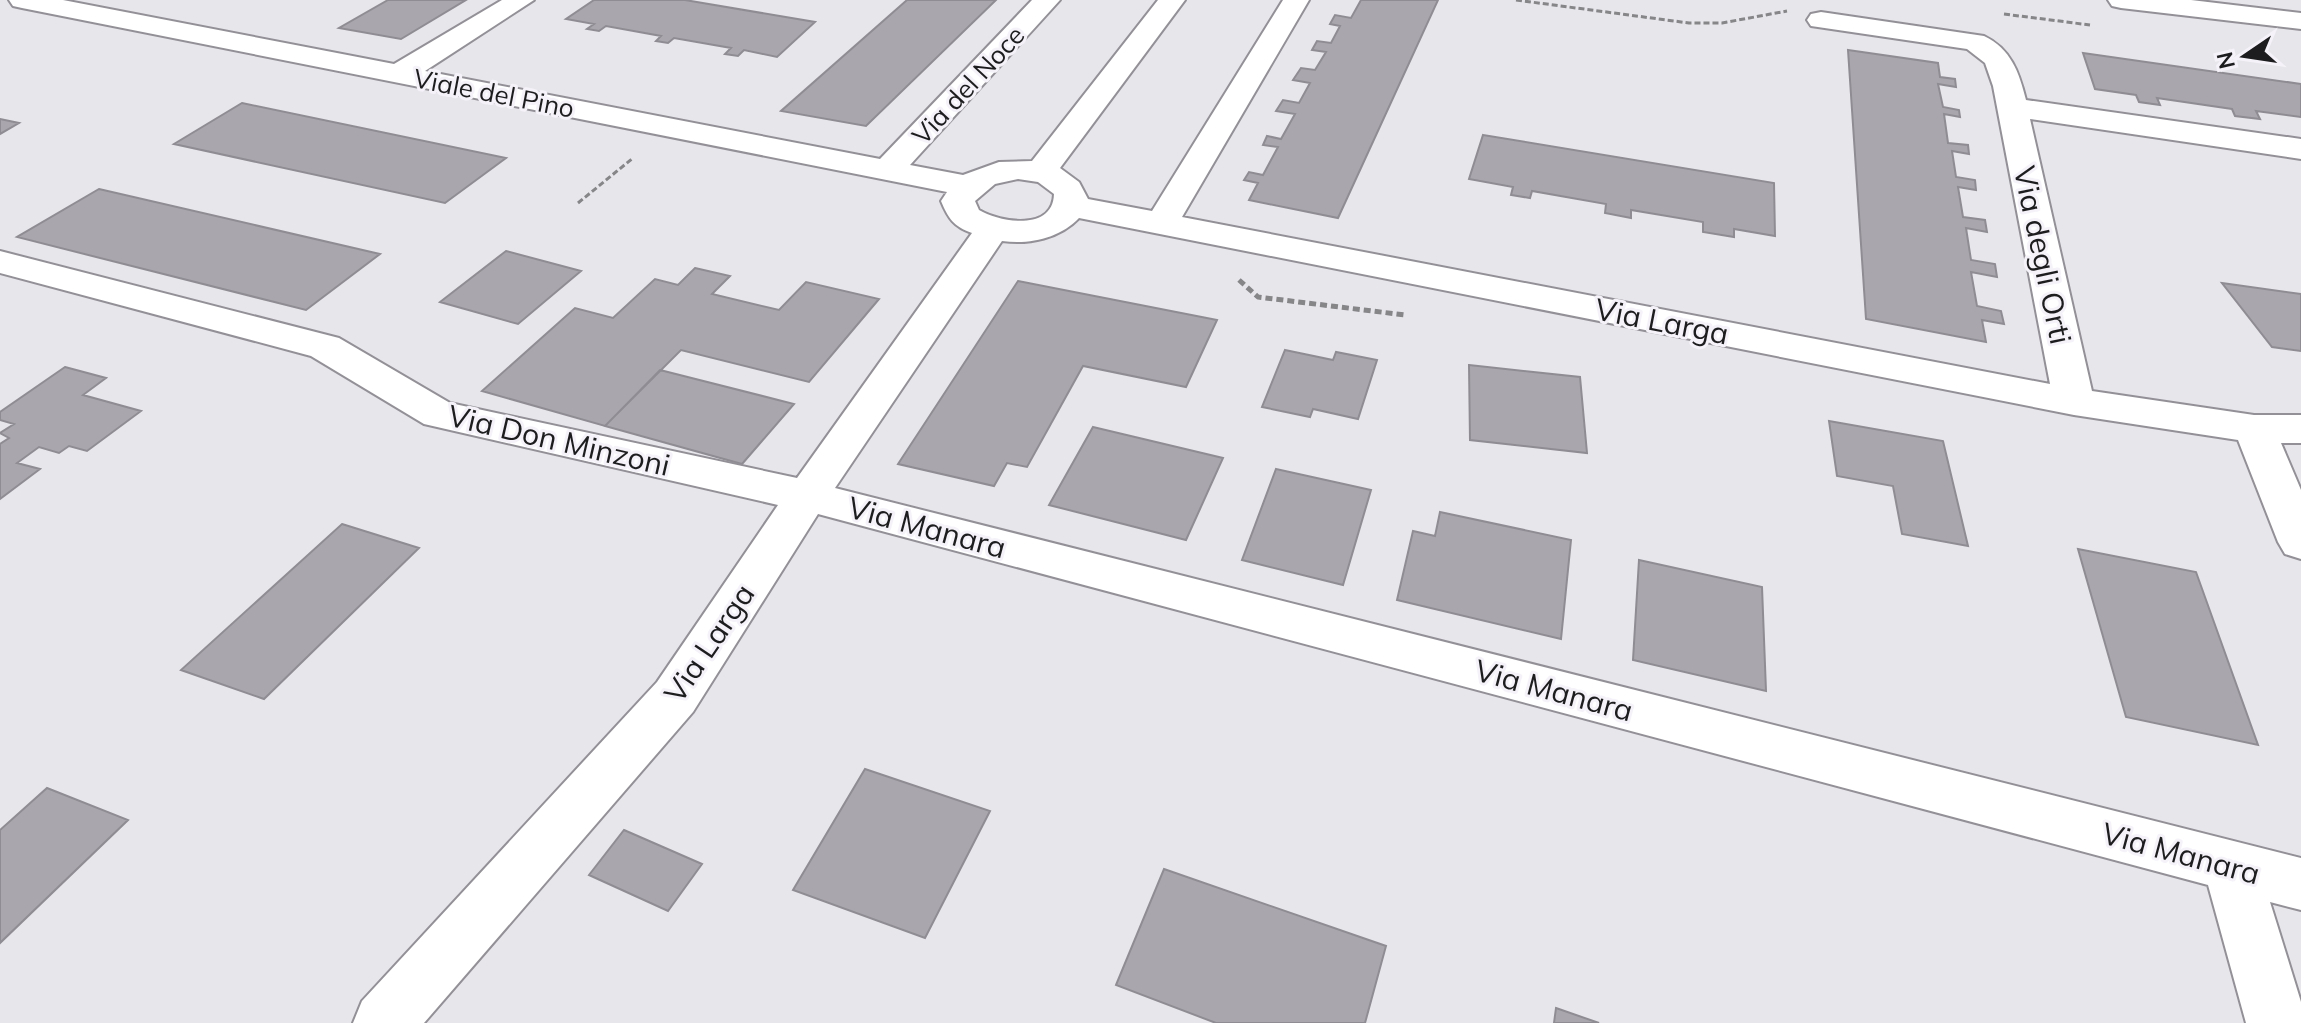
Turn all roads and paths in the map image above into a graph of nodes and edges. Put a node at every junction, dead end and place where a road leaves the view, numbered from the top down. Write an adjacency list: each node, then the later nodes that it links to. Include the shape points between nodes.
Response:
1 (22, 0): 9 (street, Viale del Pino)
2 (521, 0): 9 (street)
3 (1047, 0): 13 (street, Via del Noce)
4 (1172, 0): 14 (street)
5 (1296, 0): 18 (street)
6 (2121, 0): 8 (street)
7 (1821, 20): 10 (street, Via degli Orti, via 1990,48 2001,59)
8 (2301, 21)
9 (399, 74): 11 (street, Viale del Pino)
10 (2012, 107): 12 (street); 21 (street, Via degli Orti)
11 (669, 127): 13 (street, Viale del Pino); 16 (path)
12 (2301, 149)
13 (888, 170): 15 (street, Viale del Pino)
14 (1041, 172): 15 (street, via 1001,171); 17 (street, via 1068,187)
15 (967, 186): 19 (street, via 958,201 964,216)
16 (578, 203)
17 (1071, 206): 18 (street, Via Larga); 19 (street, via 1052,223 1030,230)
18 (1162, 223): 21 (street, Via Larga)
19 (992, 230): 25 (street, Via Larga)
20 (0, 262): 25 (street, Via Don Minzoni, via 325,347 438,414)
21 (2074, 402): 22 (street, Via Larga)
22 (2254, 429): 23 (street, Via Larga); 24 (street, Via Larga); 26 (street)
23 (2301, 429)
24 (2301, 445)
25 (807, 496): 27 (street, Via Manara); 29 (street, Via Larga, via 675,697)
26 (2301, 542)
27 (2231, 866): 28 (street, Via Manara); 30 (street)
28 (2301, 884)
29 (384, 1023)
30 (2277, 1023)

